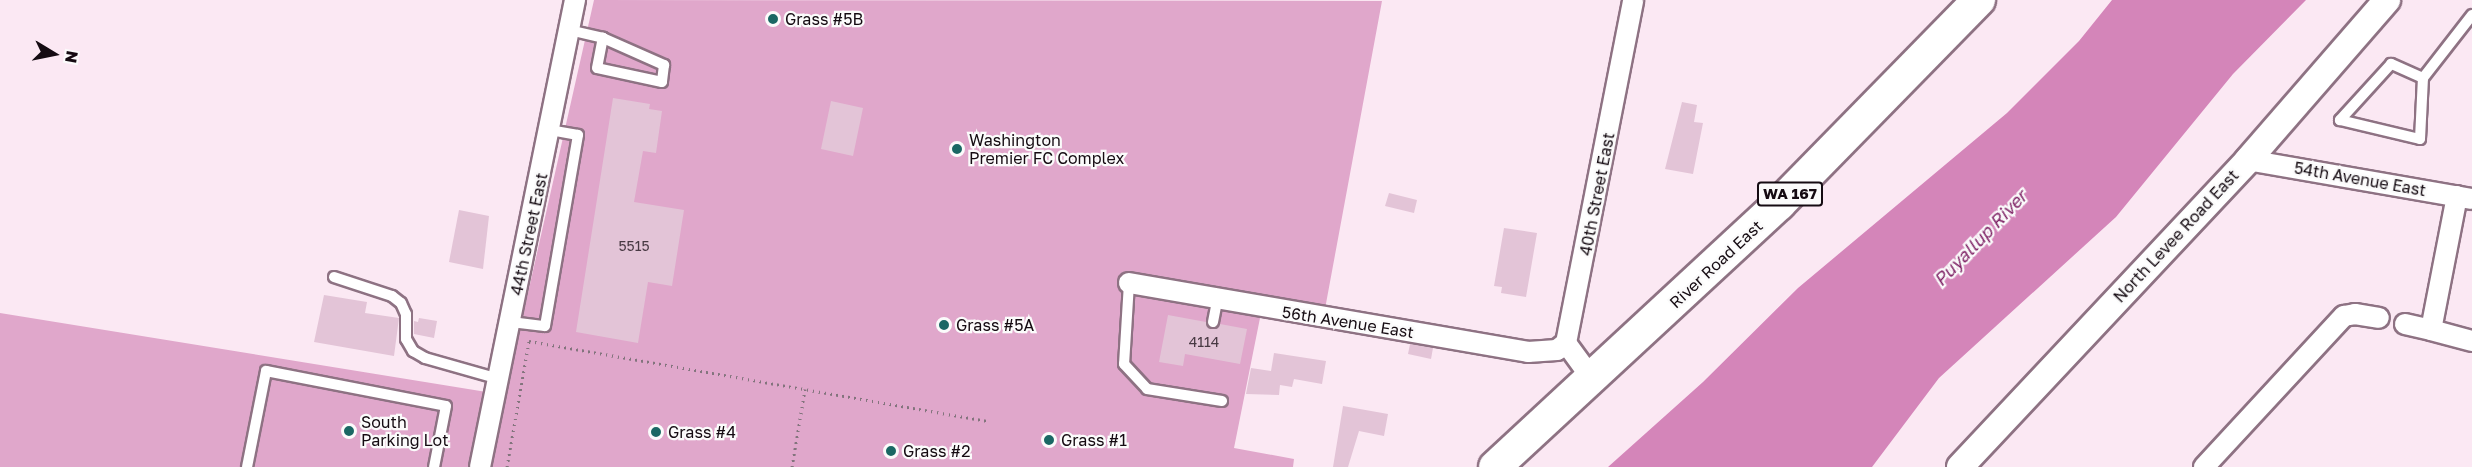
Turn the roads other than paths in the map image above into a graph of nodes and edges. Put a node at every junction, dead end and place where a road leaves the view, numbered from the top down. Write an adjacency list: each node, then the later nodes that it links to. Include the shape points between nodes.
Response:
1 (575, 0): 6 (street, 44th Street East)
2 (1633, 0): 21 (street, 40th Street East)
3 (1979, 0): 23 (main road, River Road East / WA 167, via 1779,204)
4 (2387, 0): 10 (street, North Levee Road East)
5 (2472, 15): 8 (lane)
6 (569, 30): 7 (lane); 9 (street, 44th Street East)
7 (603, 38): 7 (lane, via 664,65 662,82 597,68)
8 (2422, 78): 8 (lane, via 2420,139 2340,120 2391,64)
9 (550, 130): 16 (street, 44th Street East); 16 (lane, via 579,135 545,326)
10 (2248, 160): 11 (street, 54th Avenue East); 25 (street, North Levee Road East)
11 (2464, 197): 19 (street)
12 (334, 277): 22 (lane, via 392,296 401,303 406,314 406,339 413,351)
13 (1129, 284): 14 (street, 56th Avenue East); 24 (lane, via 1124,364 1147,389)
14 (1218, 301): 17 (lane); 21 (street, 56th Avenue East, via 1528,352 1557,350)
15 (2379, 318): 30 (street, via 2343,316)
16 (511, 322): 22 (street, 44th Street East)
17 (1213, 322)
18 (2405, 324): 19 (street)
19 (2431, 330): 20 (street)
20 (2472, 341)
21 (1566, 343): 23 (street)
22 (499, 379): 28 (street, 44th Street East)
23 (1593, 380): 29 (main road, River Road East / WA 167)
24 (1222, 401)
25 (1969, 464)
26 (247, 467): 27 (lane, via 266,370 446,406)
27 (434, 467)
28 (480, 467)
29 (1495, 467)
30 (2204, 467)

